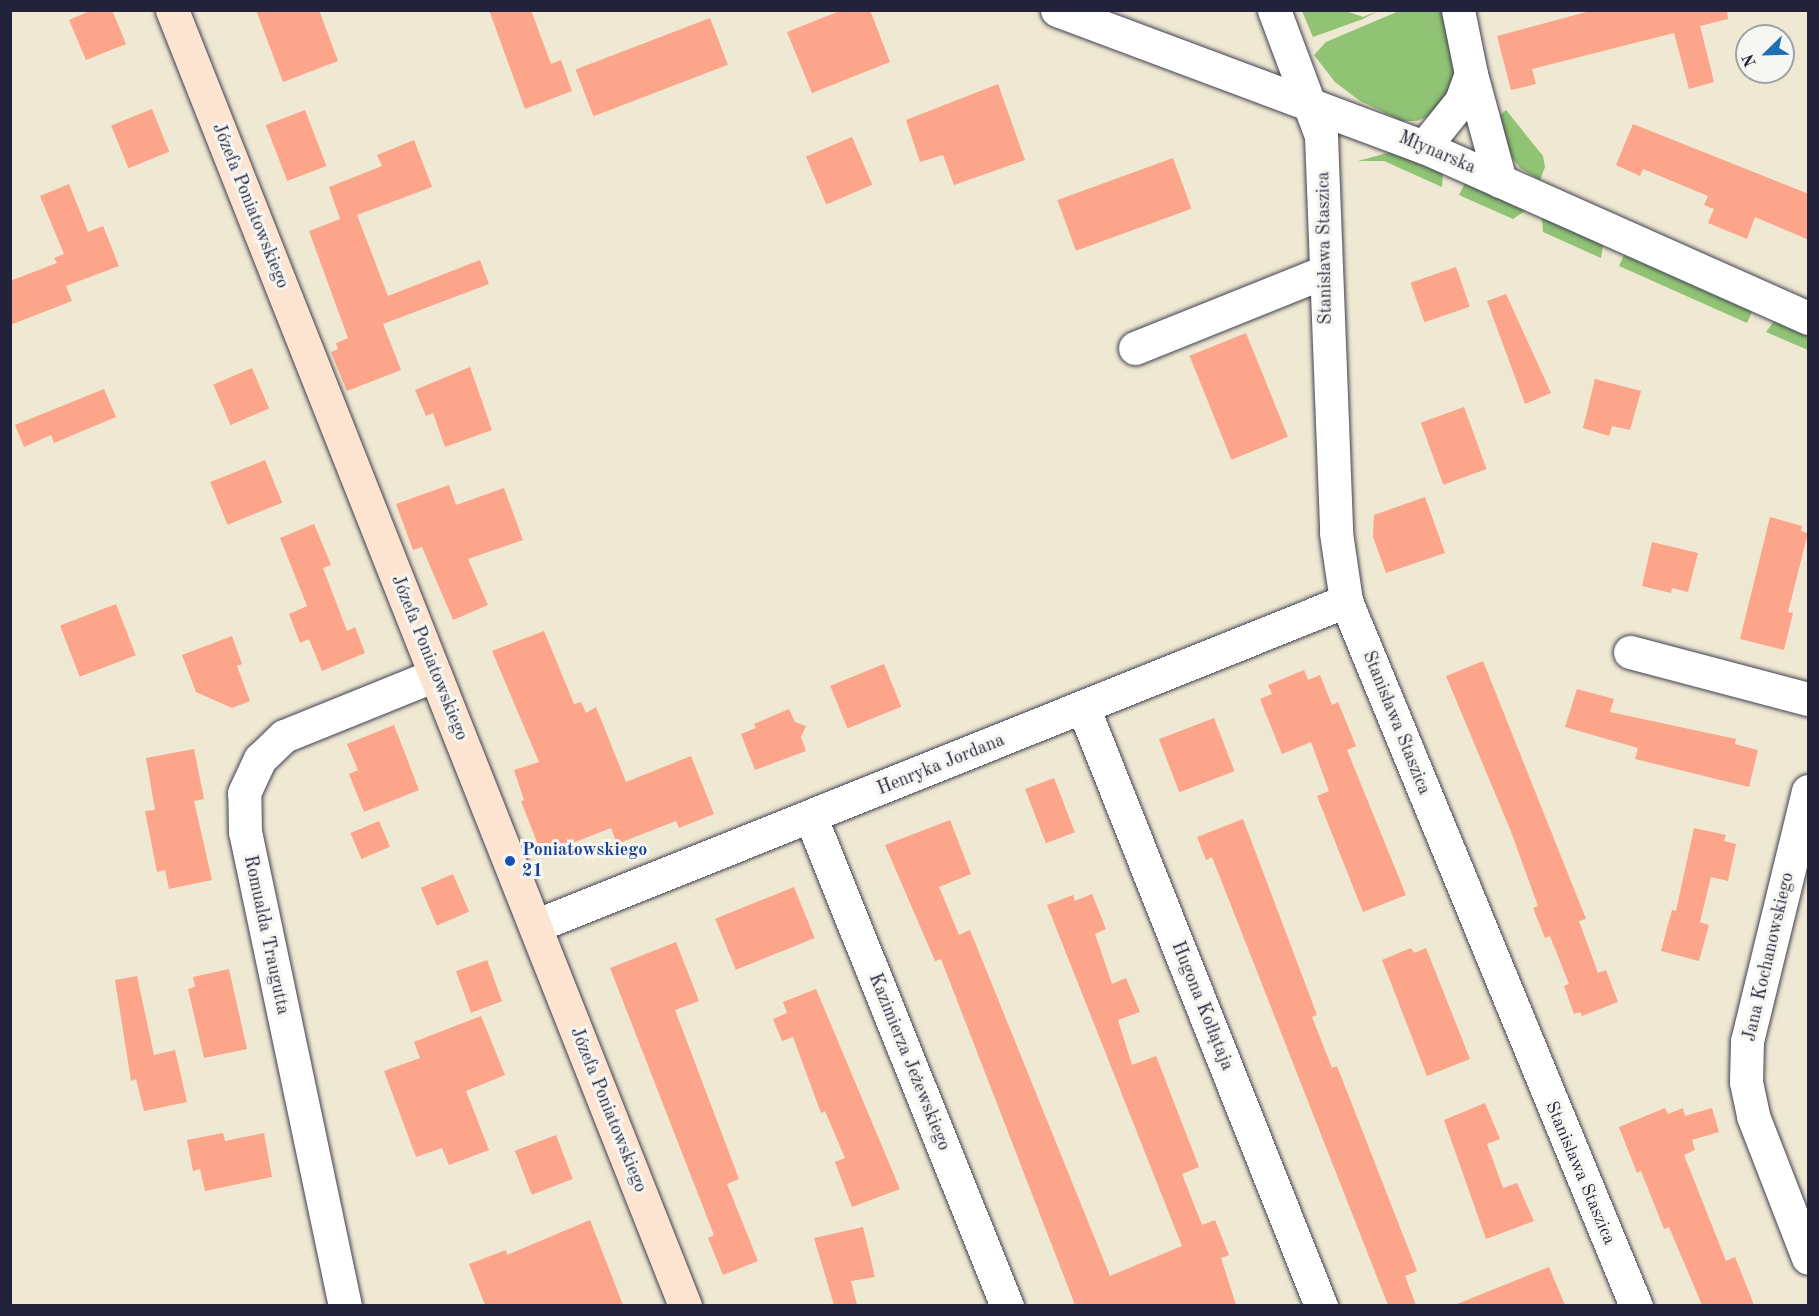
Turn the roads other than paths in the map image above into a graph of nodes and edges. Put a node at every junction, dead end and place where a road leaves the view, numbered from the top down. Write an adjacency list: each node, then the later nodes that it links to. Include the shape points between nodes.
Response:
1 (172, 10): 14 (street, Józefa Poniatowskiego)
2 (1057, 10): 6 (street, Młynarska)
3 (1274, 10): 6 (street, Stanisława Staszica)
4 (1458, 10): 5 (street)
5 (1471, 74): 7 (street, via 1461,101); 8 (street)
6 (1312, 106): 7 (street, Młynarska); 9 (street, Stanisława Staszica, via 1323,162)
7 (1424, 147): 8 (street, Młynarska)
8 (1500, 181): 10 (street, Młynarska)
9 (1324, 272): 11 (street); 12 (street, Stanisława Staszica, via 1336,533)
10 (1809, 318)
11 (1135, 348)
12 (1346, 601): 16 (street, Henryka Jordana); 25 (street, Stanisława Staszica)
13 (1630, 651): 15 (street)
14 (435, 675): 19 (street, Józefa Poniatowskiego); 21 (street, Romualda Traugutta, via 284,736 260,759 243,803 245,832)
15 (1809, 699)
16 (1083, 708): 18 (street, Henryka Jordana); 24 (street, Hugona Kołłątaja)
17 (1809, 791): 20 (street, Jana Kochanowskiego, via 1747,1041 1746,1082 1753,1116)
18 (811, 818): 19 (street, Henryka Jordana); 23 (street, Kazimierza Jeżewskiego)
19 (535, 926): 22 (street, Józefa Poniatowskiego)
20 (1809, 1258)
21 (345, 1305)
22 (685, 1305)
23 (1006, 1305)
24 (1321, 1305)
25 (1636, 1305)

